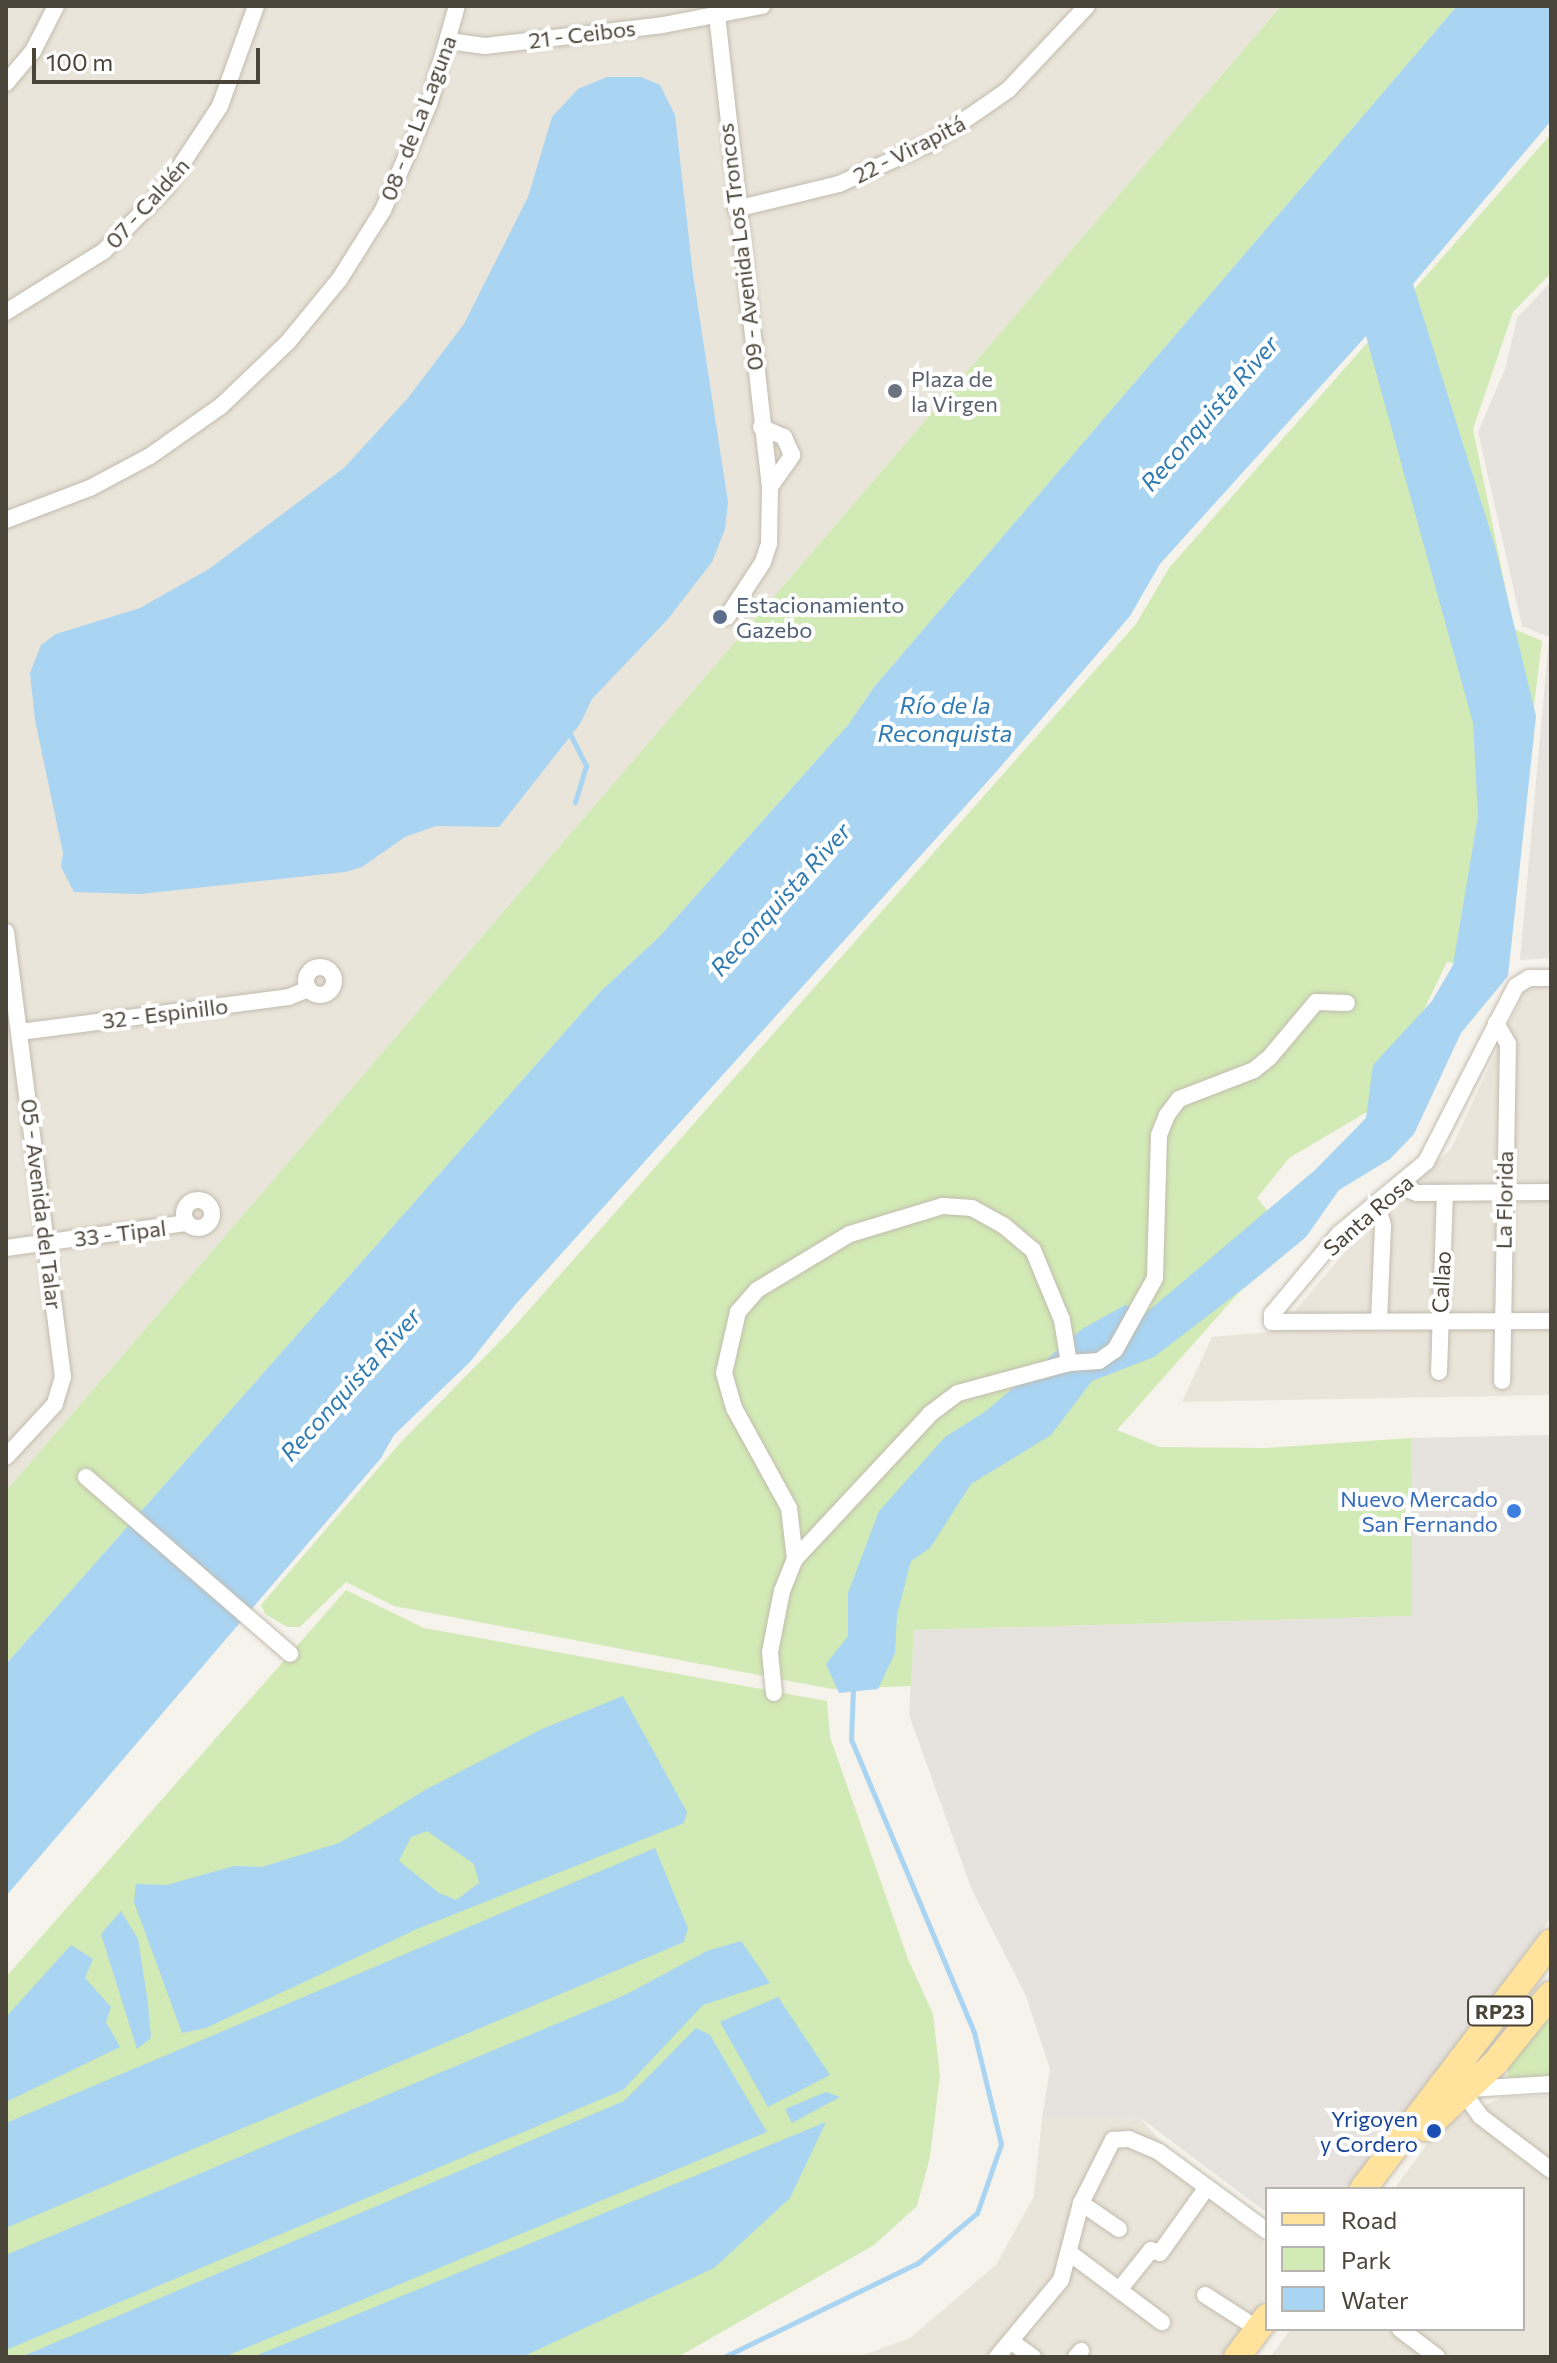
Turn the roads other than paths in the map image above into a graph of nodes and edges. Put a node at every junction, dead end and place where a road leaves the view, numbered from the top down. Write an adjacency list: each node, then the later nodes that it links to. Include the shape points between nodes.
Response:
1 (56, 6): 8 (street, via 33,51)
2 (256, 6): 10 (street, 07 - Caldén, via 220,106 166,188 104,251)
3 (457, 6): 7 (street, 08 - de La Laguna)
4 (762, 6): 6 (street, 21 - Ceibos)
5 (1087, 6): 9 (street, 22 - Virapitá, via 1008,90 933,142 839,184)
6 (717, 11): 7 (street, 21 - Ceibos, via 485,46); 9 (street, 09 - Avenida Los Troncos)
7 (449, 41): 13 (street, 08 - de La Laguna, via 383,210 339,280 288,342 221,406 150,456 90,488)
8 (6, 83)
9 (736, 209): 11 (street, 09 - Avenida Los Troncos)
10 (6, 312)
11 (761, 427): 12 (street, 09 - Avenida Los Troncos); 12 (street, via 792,446 789,464)
12 (770, 487): 14 (street, 09 - Avenida Los Troncos, via 769,544)
13 (6, 520)
14 (727, 617)
15 (6, 932): 20 (street, 05 - Avenida del Talar)
16 (1551, 978): 19 (street, Santa Rosa, via 1523,979)
17 (308, 989): 20 (street, 32 - Espinillo, via 289,997)
18 (1347, 1003): 33 (street, via 1316,1002 1254,1070 1179,1099 1159,1135 1155,1278 1115,1350 1099,1361)
19 (1496, 1023): 21 (street, Santa Rosa, via 1444,1135); 24 (street, La Florida, via 1508,1044)
20 (20, 1032): 27 (street, 05 - Avenida del Talar)
21 (1402, 1187): 23 (street); 25 (street, Santa Rosa)
22 (1551, 1192): 24 (street)
23 (1445, 1193): 24 (street); 30 (street, Callao)
24 (1504, 1193): 31 (street, La Florida)
25 (1378, 1207): 29 (street, via 1383,1226); 29 (street, Santa Rosa, via 1339,1234 1279,1305 1272,1322)
26 (187, 1223): 27 (street, 33 - Tipal)
27 (47, 1242): 28 (street, 33 - Tipal); 36 (street, 05 - Avenida del Talar, via 61,1392)
28 (6, 1248)
29 (1379, 1321): 30 (street, Santa Rosa)
30 (1439, 1321): 31 (street, Santa Rosa); 34 (street, Callao)
31 (1502, 1321): 32 (street, Santa Rosa); 35 (street, La Florida)
32 (1551, 1321)
33 (1069, 1363): 38 (street, via 958,1393 930,1414); 38 (street, via 1062,1320 1033,1250 972,1208 943,1206 850,1234 757,1290 738,1312 724,1373 734,1408 789,1508)
34 (1439, 1372)
35 (1502, 1381)
36 (6, 1457)
37 (86, 1477): 39 (street)
38 (795, 1559): 40 (street, via 782,1591 770,1652)
39 (290, 1654)
40 (774, 1693)
41 (1551, 1942): 43 (main road, RP23)
42 (1551, 1994): 43 (main road, RP23, via 1512,2045)
43 (1454, 2084): 44 (street); 45 (street, via 1480,2116); 47 (main road, RP23); 48 (main road, RP23)
44 (1551, 2084)
45 (1551, 2170)
46 (1207, 2187): 49 (street, via 1151,2148 1121,2137 1106,2147); 51 (street); 53 (street, via 1160,2253 1151,2250)
47 (1365, 2187)
48 (1382, 2187)
49 (1081, 2203): 50 (street); 60 (street, via 1061,2280)
50 (1119, 2229)
51 (1265, 2230)
52 (1071, 2254): 53 (street)
53 (1119, 2290): 55 (street)
54 (1205, 2295): 56 (street)
55 (1162, 2322)
56 (1265, 2324)
57 (1265, 2327): 63 (main road)
58 (1265, 2331): 64 (main road)
59 (1403, 2331): 65 (street)
60 (1012, 2342): 61 (street); 62 (street)
61 (997, 2357)
62 (1033, 2357)
63 (1237, 2357)
64 (1256, 2357)
65 (1437, 2357)

